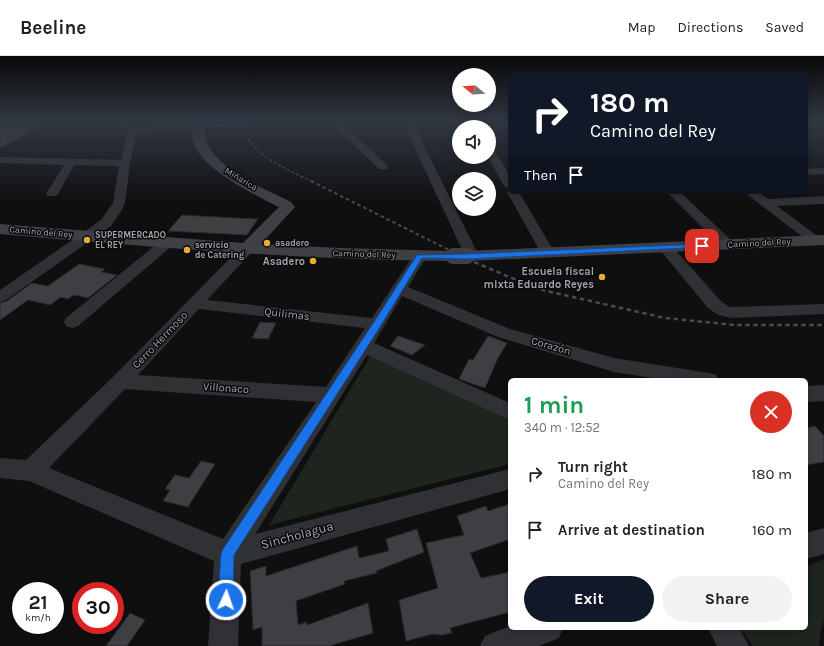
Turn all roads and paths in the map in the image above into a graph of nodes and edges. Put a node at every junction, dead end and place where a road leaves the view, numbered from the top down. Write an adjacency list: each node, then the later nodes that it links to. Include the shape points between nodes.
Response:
1 (129, 148): 8 (street)
2 (204, 148): 19 (street, Miñarica, via 209,157 238,180)
3 (363, 148): 9 (street)
4 (419, 148): 29 (street)
5 (496, 155): 12 (street)
6 (0, 160): 7 (street)
7 (71, 161): 8 (street); 13 (street)
8 (125, 163): 21 (street, via 119,203 114,213 106,223)
9 (383, 166)
10 (824, 171): 11 (street)
11 (808, 172)
12 (508, 182)
13 (52, 194)
14 (514, 194): 27 (street)
15 (675, 194): 24 (street)
16 (753, 194): 18 (street)
17 (824, 200): 18 (street)
18 (767, 203): 22 (street)
19 (287, 207): 25 (street, Cerro Hermoso)
20 (0, 229): 21 (street, Camino del Rey)
21 (87, 236): 23 (street, Camino del Rey); 31 (street)
22 (820, 240): 24 (street, Camino del Rey)
23 (168, 242): 25 (street, Camino del Rey); 34 (street)
24 (728, 245): 26 (street, Camino del Rey)
25 (248, 248): 28 (street, Camino del Rey); 32 (street, Cerro Hermoso)
26 (666, 248): 27 (street, Camino del Rey); 33 (street, via 714,304 724,311 732,313)
27 (548, 253): 29 (street, Camino del Rey)
28 (420, 256): 29 (street, Camino del Rey); 30 (street)
29 (464, 256)
30 (399, 289): 35 (street); 37 (street, Corazón, via 504,333 614,365)
31 (0, 296)
32 (196, 304): 35 (street, Quilimas); 38 (street, Cerro Hermoso)
33 (824, 309)
34 (72, 322)
35 (377, 324): 36 (street)
36 (364, 346): 41 (street); 42 (street)
37 (696, 378)
38 (121, 381): 41 (street, Villonaco); 44 (street, Cerro Hermoso)
39 (824, 393): 40 (street)
40 (808, 394)
41 (332, 395): 48 (street)
42 (508, 411)
43 (0, 468): 44 (street)
44 (31, 471): 48 (street)
45 (508, 480): 48 (street, Sincholagua)
46 (824, 541): 47 (street)
47 (808, 545)
48 (228, 554): 51 (street)
49 (543, 630): 52 (street)
50 (723, 630): 53 (street)
51 (223, 646)
52 (495, 646)
53 (734, 646)

